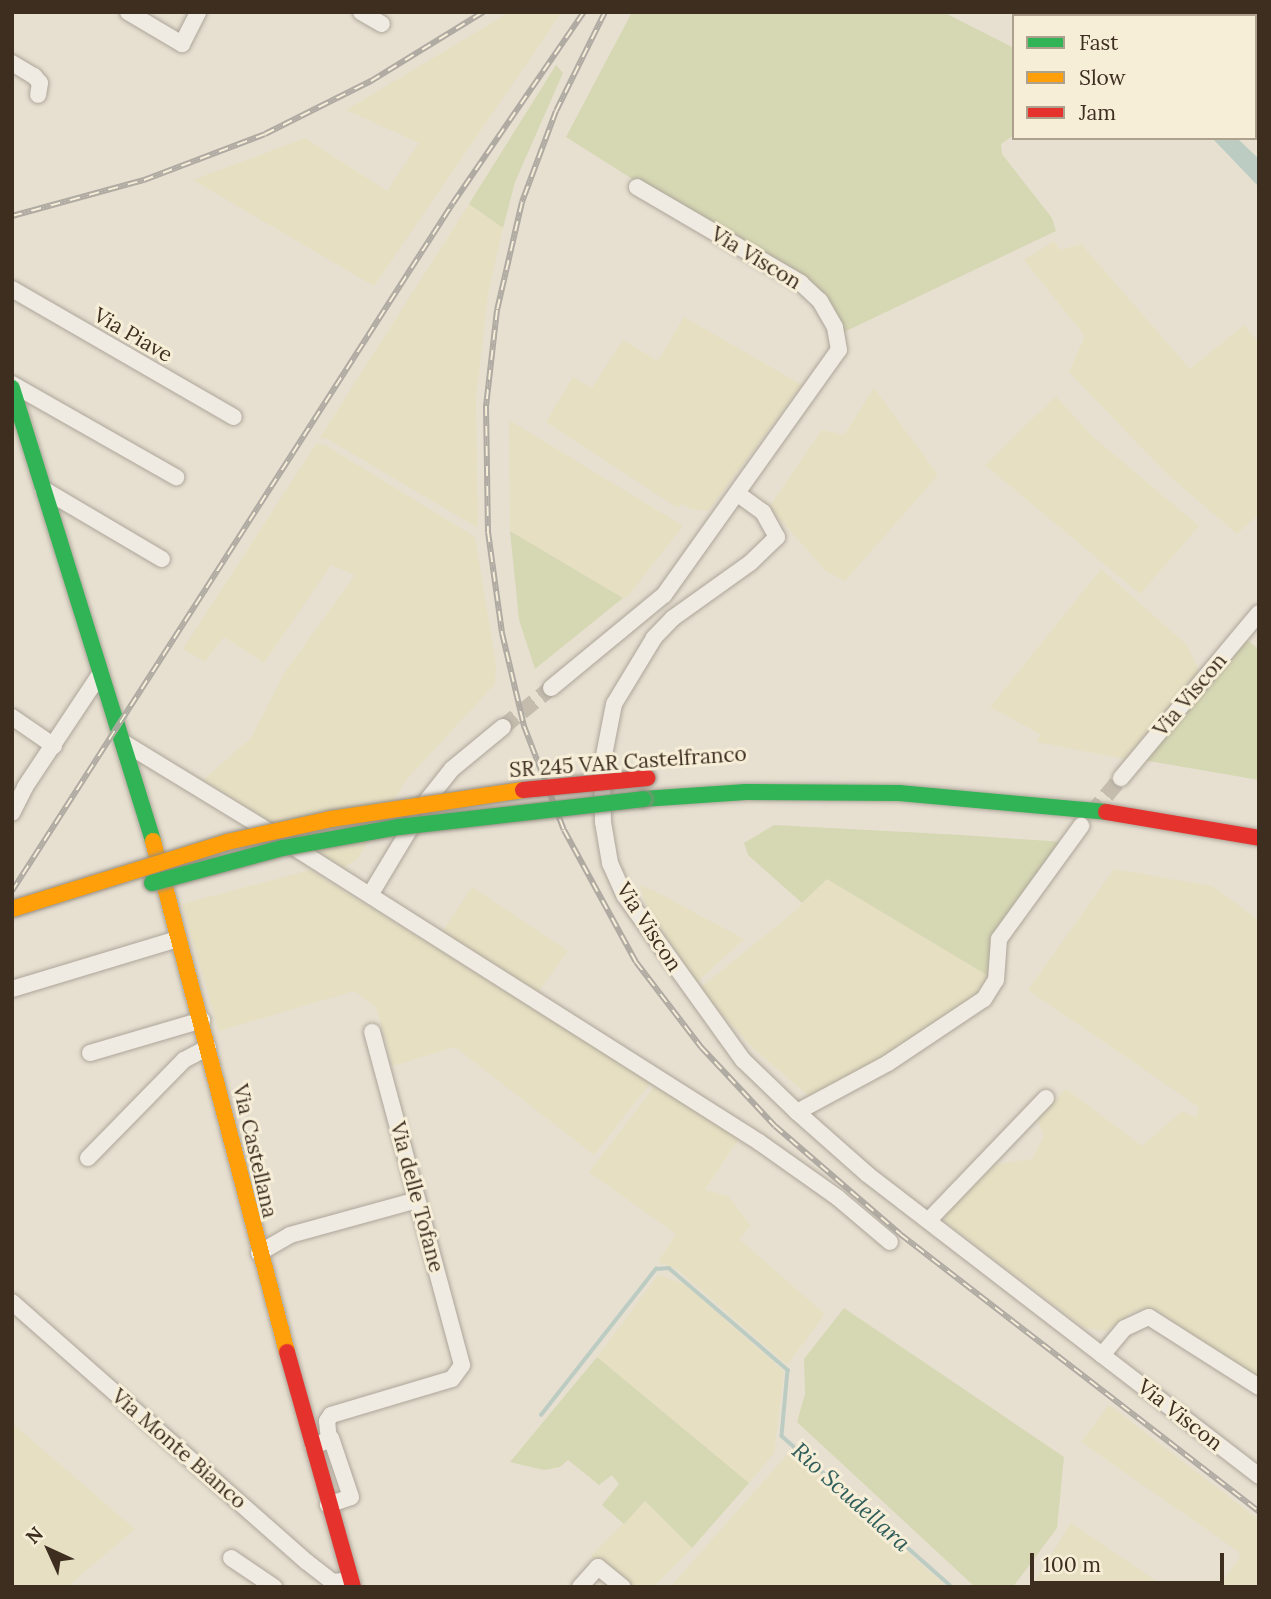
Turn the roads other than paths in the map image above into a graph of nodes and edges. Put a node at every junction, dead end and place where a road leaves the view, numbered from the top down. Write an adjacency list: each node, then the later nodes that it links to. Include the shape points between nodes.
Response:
1 (128, 12): 2 (street, via 182,44)
2 (198, 12)
3 (361, 12): 4 (street)
4 (382, 24)
5 (12, 63): 6 (street, via 40,83)
6 (38, 95)
7 (637, 187): 13 (street, Via Viscon, via 801,283 820,302 841,342)
8 (12, 289): 10 (street, Via Piave)
9 (12, 386): 11 (street); 12 (main road)
10 (234, 417)
11 (176, 477)
12 (43, 489): 14 (street); 16 (main road)
13 (738, 494): 17 (street, Via Viscon, via 664,595); 39 (street, Via Viscon, via 764,512 777,537 654,638 614,705 602,766 603,822 610,863 637,918 743,1060)
14 (162, 559)
15 (1259, 612): 23 (street, Via Viscon)
16 (100, 674): 20 (main road, Via Castellana); 21 (street)
17 (551, 688)
18 (12, 717): 21 (street)
19 (503, 727): 29 (street, via 431,793)
20 (126, 744): 29 (street); 32 (main road, Via Castellana)
21 (54, 746): 26 (street)
22 (653, 777): 30 (main road, SR 245 VAR Castelfranco, bridge, via 467,796 331,819 226,842)
23 (1121, 778)
24 (965, 781): 25 (main road)
25 (1195, 809)
26 (12, 813)
27 (1081, 826): 39 (street, via 999,939 995,984 984,999 888,1063)
28 (1259, 838): 31 (main road, SR 245 VAR Castelfranco, bridge, via 1106,812 899,793 746,792 643,799 440,821 283,848)
29 (370, 895): 43 (street, via 801,1170)
30 (12, 909)
31 (21, 925)
32 (178, 939): 33 (street); 34 (main road, Via Castellana)
33 (12, 989)
34 (202, 1020): 36 (main road, Via Castellana); 37 (street)
35 (372, 1032): 41 (street, Via delle Tofane)
36 (208, 1047): 40 (street, via 184,1060); 44 (main road, Via Castellana)
37 (90, 1053)
38 (1046, 1098): 42 (street)
39 (797, 1112): 42 (street, Via Viscon, via 867,1174)
40 (88, 1158)
41 (417, 1200): 44 (street, via 290,1235); 48 (street, Via delle Tofane, via 461,1371 452,1380 331,1415 327,1421)
42 (929, 1220): 46 (street, Via Viscon)
43 (890, 1242)
44 (259, 1253): 49 (main road, Via Castellana)
45 (12, 1302): 53 (street, Via Monte Bianco, via 307,1562 333,1582)
46 (1102, 1355): 47 (street, via 1125,1328 1149,1317); 50 (street, Via Viscon)
47 (1259, 1387)
48 (331, 1438): 49 (street); 51 (street, via 351,1497)
49 (313, 1446): 51 (main road, Via Castellana)
50 (1259, 1476)
51 (328, 1505): 53 (main road, Via Castellana)
52 (231, 1558): 54 (street)
53 (352, 1584)
54 (274, 1587)
55 (580, 1587): 56 (street, via 598,1567)
56 (623, 1587)

